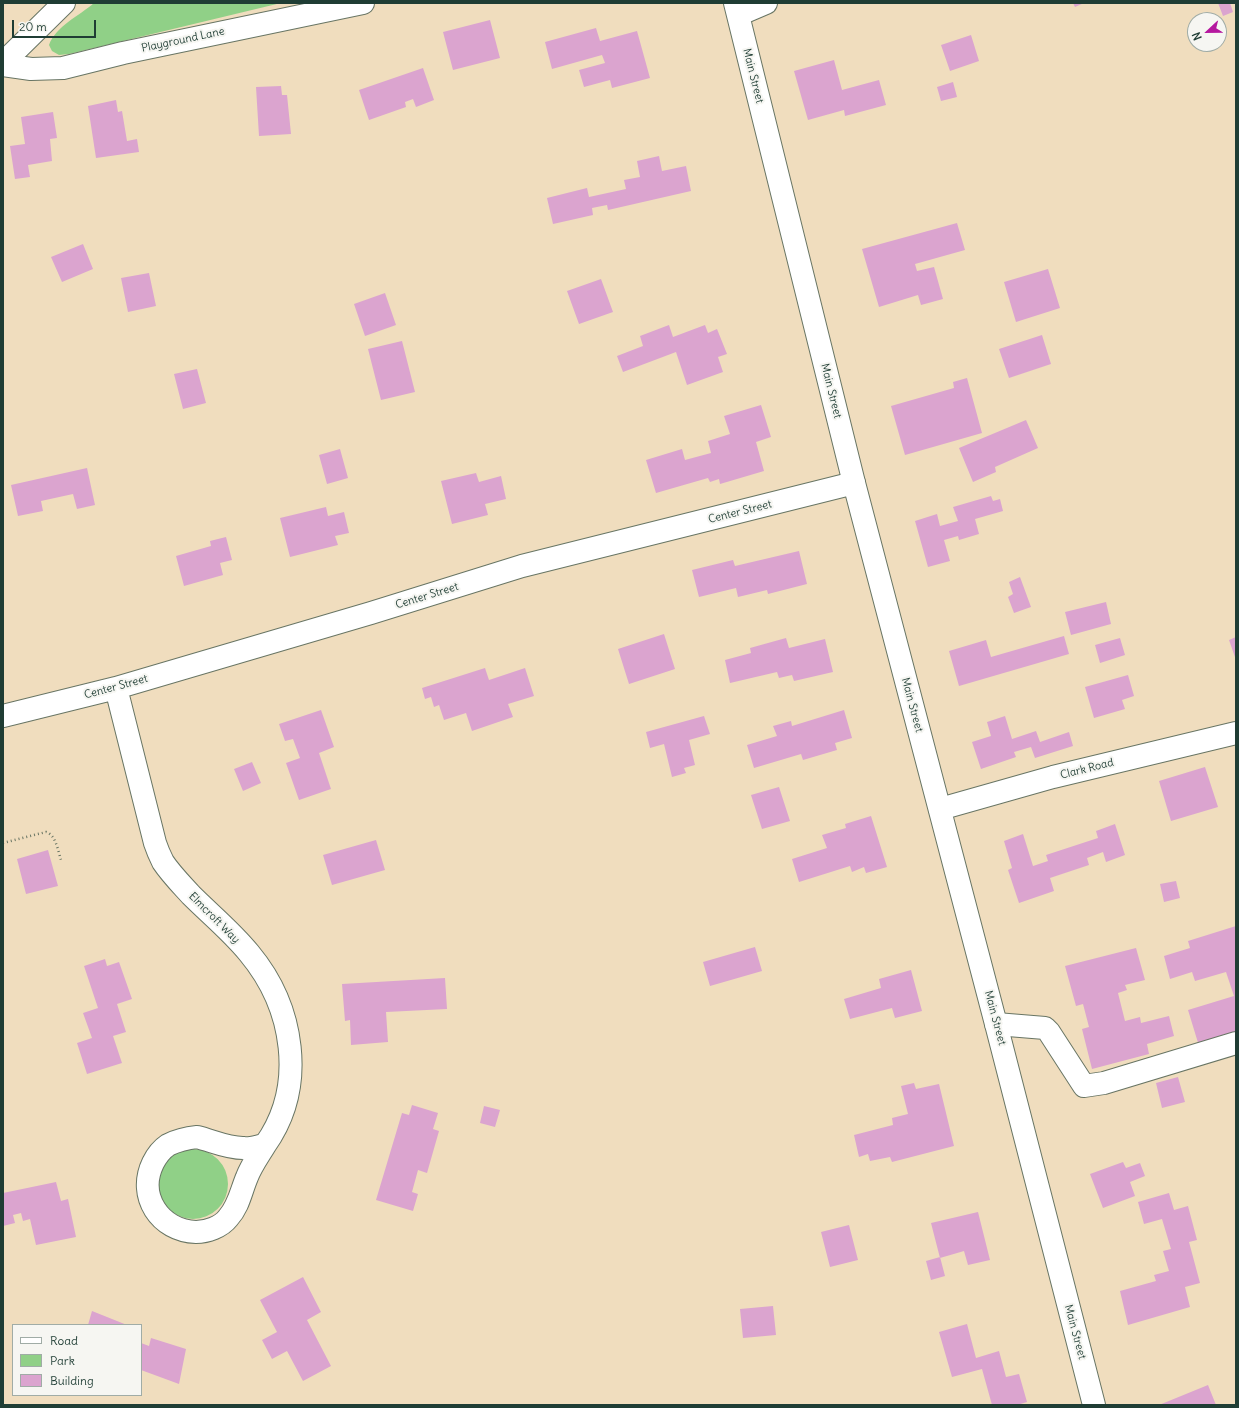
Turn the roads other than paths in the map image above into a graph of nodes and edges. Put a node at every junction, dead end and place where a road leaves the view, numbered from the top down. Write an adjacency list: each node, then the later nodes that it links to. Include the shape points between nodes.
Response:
1 (64, 3): 5 (street)
2 (363, 3): 5 (street, Playground Lane, via 122,53 63,68 31,69)
3 (766, 3): 4 (street)
4 (737, 9): 6 (street, Main Street)
5 (3, 64)
6 (854, 483): 7 (street, Center Street, via 522,566); 10 (street, Main Street)
7 (116, 688): 8 (street, Center Street); 13 (street, Elmcroft Way, via 153,836 163,862 249,953 264,973 285,1020 290,1044 291,1069 287,1096 275,1132)
8 (3, 716)
9 (1236, 733): 10 (street, Clark Road, via 1053,777)
10 (940, 809): 11 (street, Main Street)
11 (996, 1024): 12 (street, via 1045,1028 1084,1086); 14 (street, Main Street)
12 (1236, 1043)
13 (265, 1145): 13 (street, Elmcroft Way, via 228,1147 197,1137 181,1139 167,1146 148,1172 151,1204 160,1217 172,1227 186,1232 216,1228 228,1219 237,1207 247,1175)
14 (1094, 1405)

